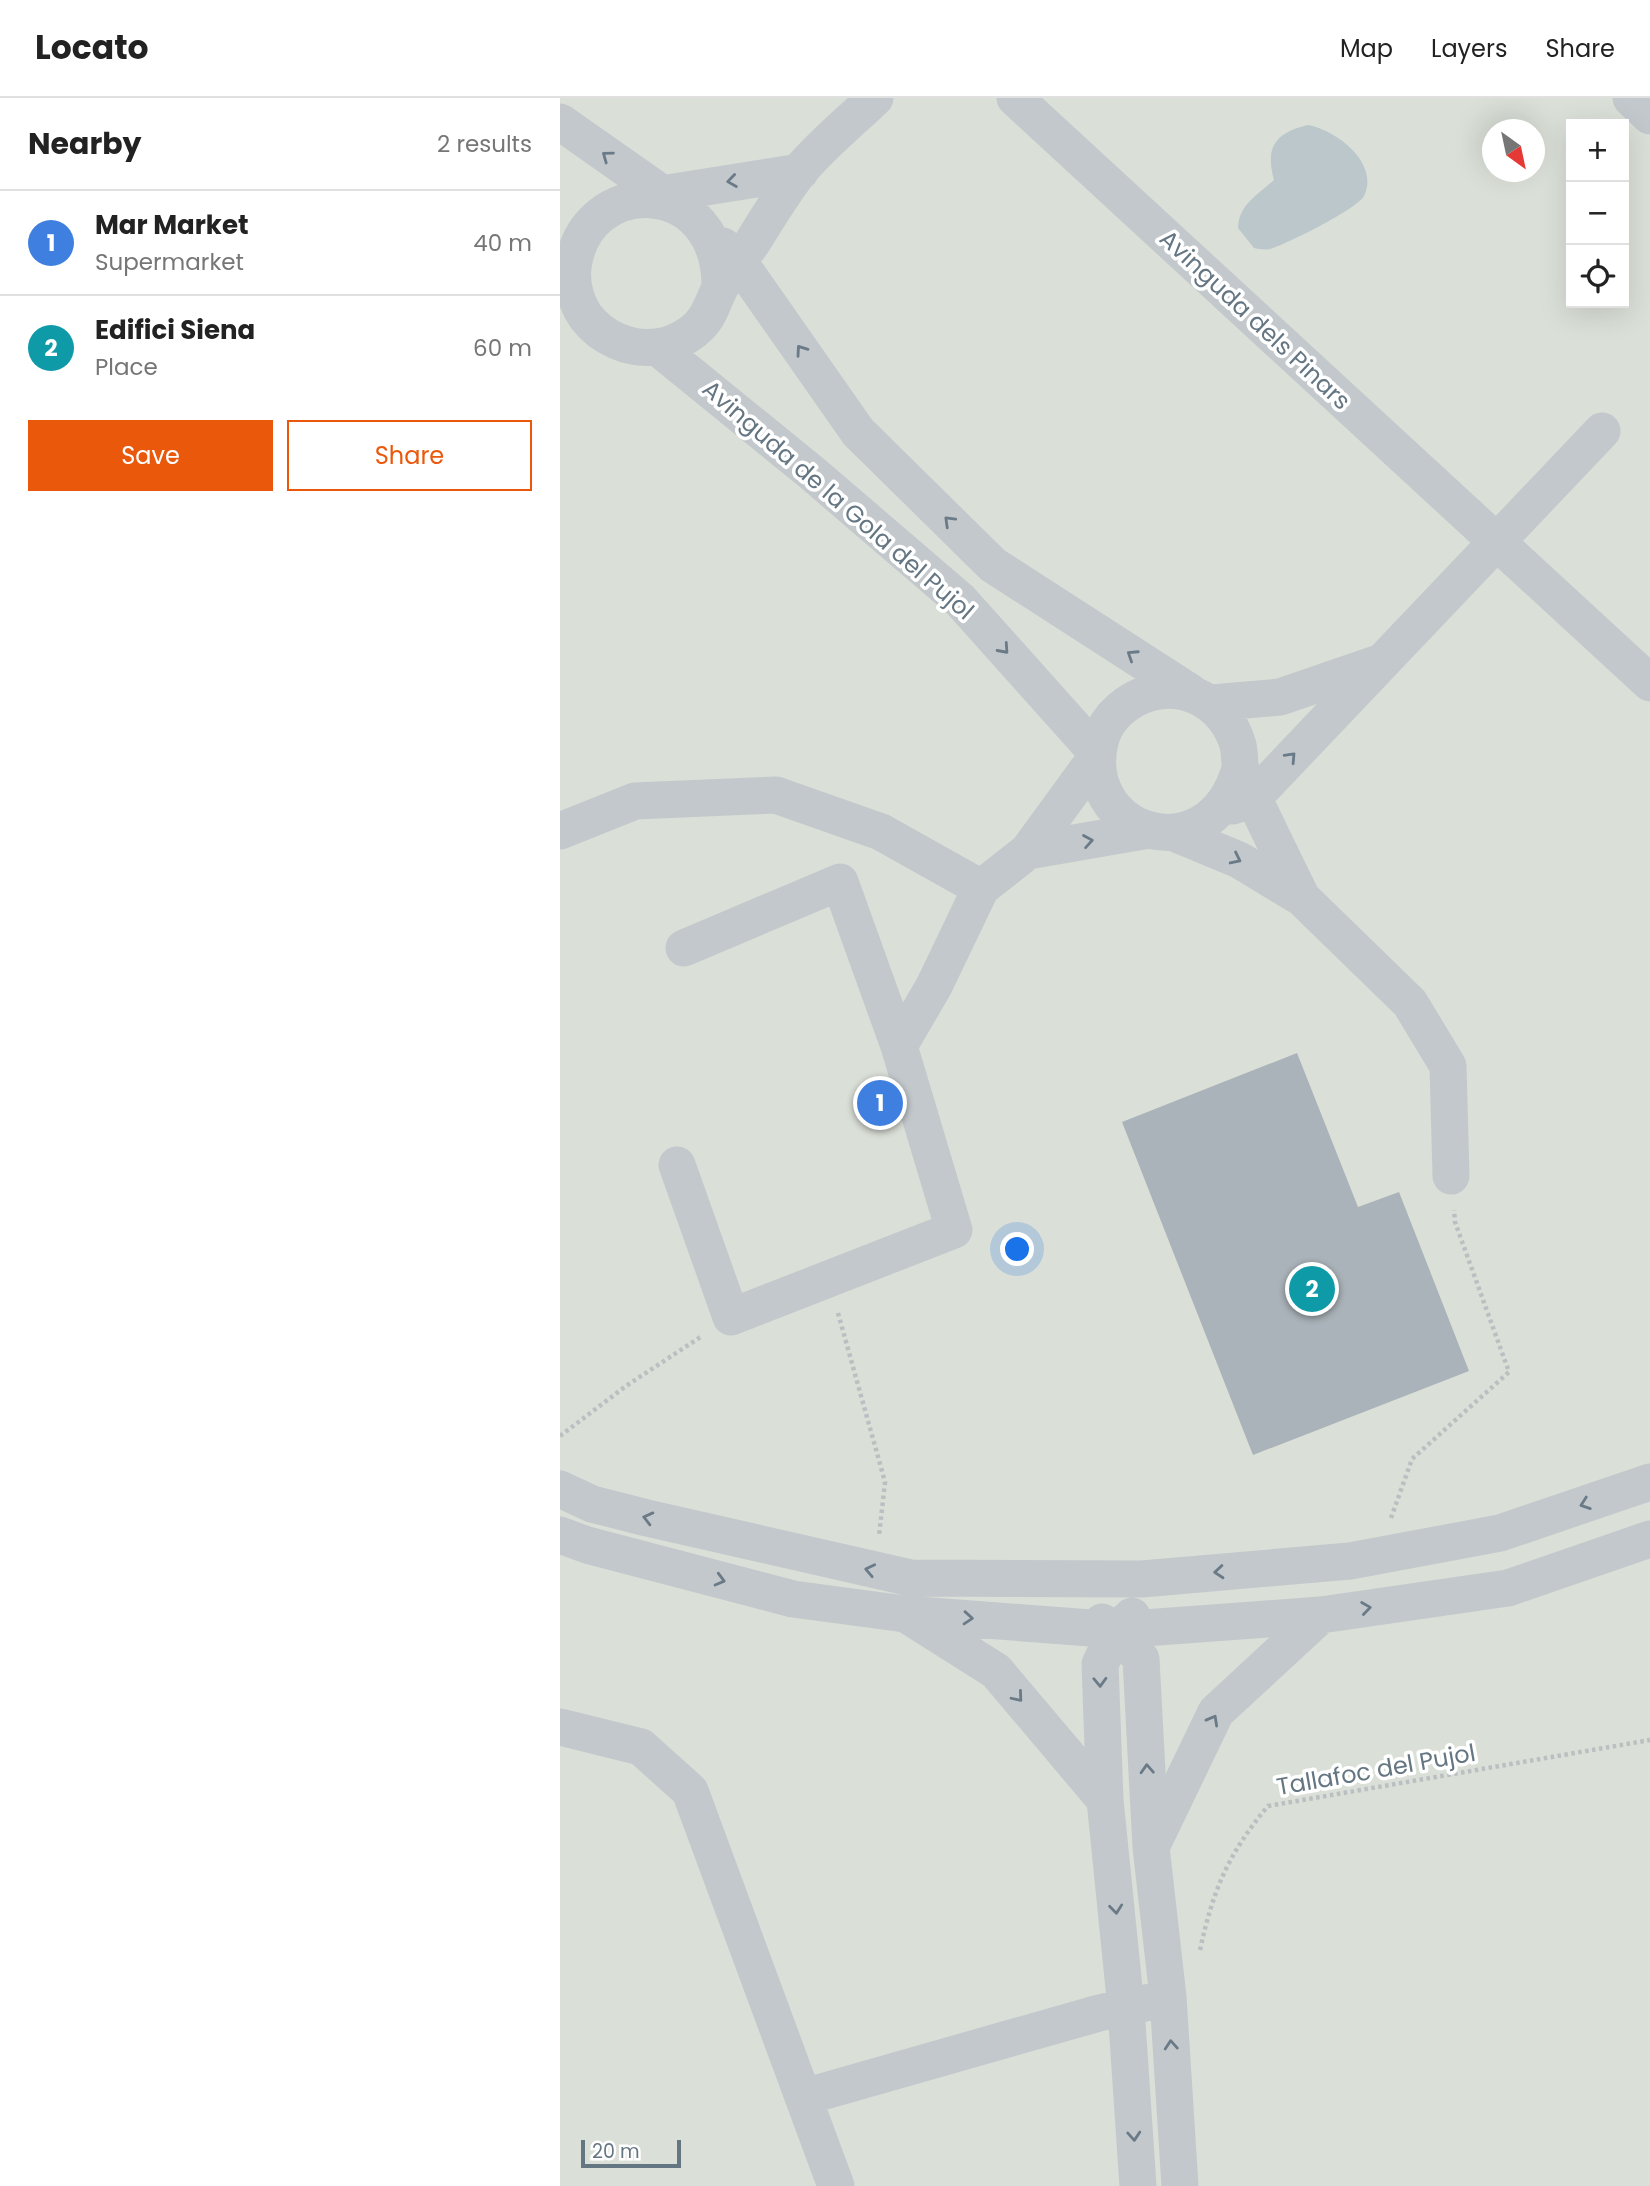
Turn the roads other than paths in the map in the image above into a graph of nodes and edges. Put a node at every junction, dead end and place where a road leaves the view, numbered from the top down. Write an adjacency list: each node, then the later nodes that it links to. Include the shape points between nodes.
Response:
1 (875, 98): 6 (street)
2 (1015, 98): 13 (street, Avinguda dels Pinars)
3 (1631, 98): 4 (street)
4 (1650, 116)
5 (560, 122): 7 (street, one-way to 5)
6 (800, 172): 7 (street, one-way to 7); 9 (street)
7 (671, 206): 9 (street); 10 (street, via 608,211 584,234 572,276)
8 (560, 263): 10 (street)
9 (729, 274): 11 (street, via 698,327); 16 (street, one-way to 9, via 993,565 858,432)
10 (575, 315): 11 (street, via 607,337 631,346)
11 (657, 347): 17 (street, Avinguda de la Gola del Pujol, one-way to 17, via 960,600)
12 (1602, 431): 13 (street)
13 (1495, 543): 14 (street); 15 (street, Avinguda dels Pinars)
14 (1380, 662): 16 (street, via 1280,697); 18 (street, one-way to 14)
15 (1650, 683)
16 (1201, 698): 17 (street, via 1161,690 1137,697 1117,712 1103,733); 18 (street, via 1229,722)
17 (1097, 754): 20 (street, via 1099,778 1108,800 1126,819); 21 (street)
18 (1247, 783): 20 (street, via 1219,813 1198,827); 23 (street)
19 (560, 831): 22 (street, via 635,801 776,794 881,832)
20 (1161, 832): 21 (street, one-way to 20); 23 (street, one-way to 23, via 1239,860)
21 (1028, 851): 22 (street)
22 (981, 888): 25 (street)
23 (1302, 898): 27 (street, via 1410,1003 1448,1066)
24 (684, 948): 25 (street, via 840,882)
25 (899, 1046): 26 (street, via 954,1230 731,1317)
26 (677, 1164)
27 (1451, 1176)
28 (1650, 1482): 30 (street, one-way to 30)
29 (560, 1489): 33 (street, one-way to 29, via 592,1504)
30 (1500, 1533): 33 (street, one-way to 33, via 1350,1561 1142,1579); 36 (street, via 1445,1563 1348,1581 1143,1606)
31 (560, 1535): 34 (street, one-way to 34, via 793,1599)
32 (1650, 1539): 35 (street, one-way to 32, via 1508,1588)
33 (911, 1578): 36 (street, via 1083,1613)
34 (905, 1614): 36 (street, one-way to 36); 38 (street, one-way to 38, via 996,1671)
35 (1321, 1615): 36 (street); 39 (street, one-way to 35, via 1216,1712)
36 (1116, 1630): 38 (street, one-way to 38, via 1100,1664); 39 (street, one-way to 36, via 1141,1659)
37 (560, 1727): 42 (street, via 640,1747 690,1791)
38 (1105, 1800): 41 (street, one-way to 41)
39 (1151, 1847): 40 (street)
40 (1166, 1980): 41 (street); 45 (street, one-way to 40)
41 (1126, 2008): 42 (street); 44 (street, one-way to 44)
42 (804, 2098): 43 (street)
43 (836, 2186)
44 (1138, 2186)
45 (1180, 2186)

